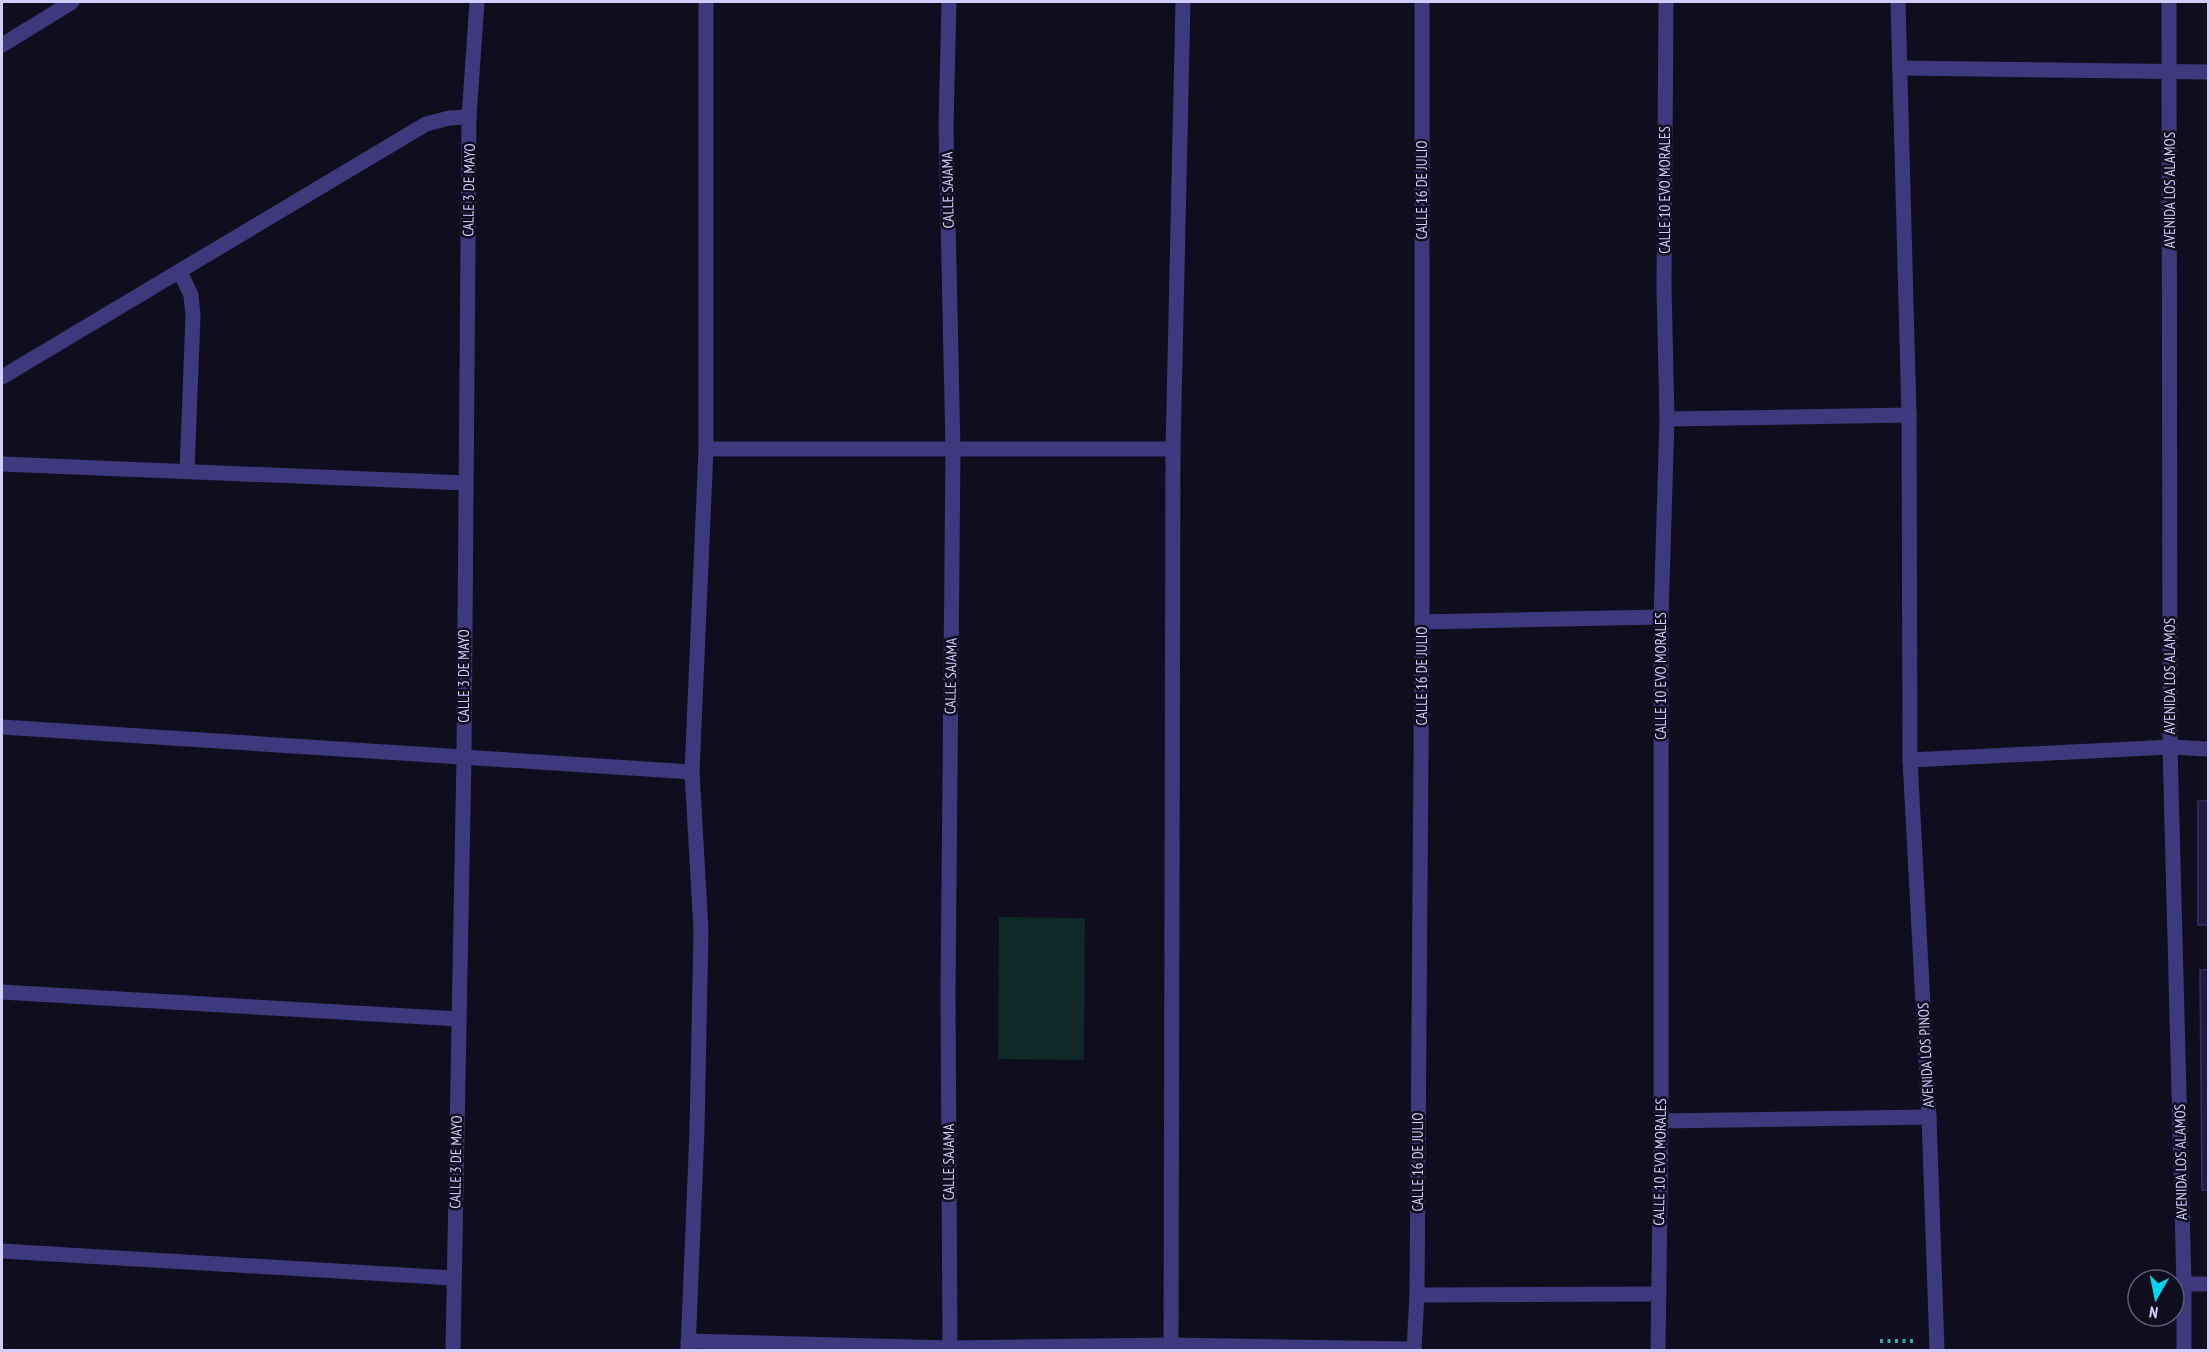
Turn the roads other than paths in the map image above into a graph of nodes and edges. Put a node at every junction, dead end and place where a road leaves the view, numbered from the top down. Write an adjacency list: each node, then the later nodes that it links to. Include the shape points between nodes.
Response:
1 (72, 2): 10 (street)
2 (477, 2): 14 (street, CALLE 3 DE MAYO)
3 (706, 2): 20 (street)
4 (949, 2): 21 (street, CALLE SAJAMA, via 946,126)
5 (1183, 2): 19 (street)
6 (1422, 2): 26 (street, CALLE 16 DE JULIO)
7 (1666, 2): 18 (street, CALLE 10 EVO MORALES)
8 (1898, 2): 11 (street, AVENIDA LOS PINOS)
9 (2169, 2): 12 (street, AVENIDA LOS ALAMOS)
10 (2, 45)
11 (1900, 68): 12 (street); 17 (street, AVENIDA LOS PINOS)
12 (2169, 70): 13 (street); 28 (street, AVENIDA LOS ALAMOS)
13 (2208, 72)
14 (469, 117): 15 (street, via 426,124); 24 (street, CALLE 3 DE MAYO)
15 (180, 272): 16 (street); 23 (street, via 191,295 193,316)
16 (2, 377)
17 (1909, 416): 18 (street); 31 (street, AVENIDA LOS PINOS)
18 (1667, 419): 25 (street, CALLE 10 EVO MORALES)
19 (1173, 449): 21 (street); 46 (street)
20 (706, 450): 21 (street); 32 (street)
21 (953, 450): 47 (street, CALLE SAJAMA, via 948,992)
22 (2, 464): 23 (street)
23 (187, 471): 24 (street)
24 (466, 483): 30 (street, CALLE 3 DE MAYO)
25 (1660, 617): 26 (street); 36 (street, CALLE 10 EVO MORALES)
26 (1422, 622): 43 (street, CALLE 16 DE JULIO)
27 (2, 727): 30 (street)
28 (2170, 747): 29 (street); 31 (street); 38 (street, AVENIDA LOS ALAMOS)
29 (2208, 749)
30 (464, 756): 32 (street); 34 (street, CALLE 3 DE MAYO)
31 (1910, 760): 35 (street, AVENIDA LOS PINOS)
32 (692, 772): 45 (street, via 701,930)
33 (2, 992): 34 (street)
34 (458, 1019): 39 (street, CALLE 3 DE MAYO)
35 (1929, 1117): 36 (street); 51 (street, AVENIDA LOS PINOS)
36 (1661, 1121): 42 (street, CALLE 10 EVO MORALES)
37 (2, 1251): 39 (street)
38 (2184, 1268)
39 (453, 1278): 48 (street, CALLE 3 DE MAYO)
40 (2186, 1284): 41 (street)
41 (2208, 1284)
42 (1659, 1294): 43 (street); 50 (street, CALLE 10 EVO MORALES)
43 (1417, 1295): 49 (street, CALLE 16 DE JULIO)
44 (2184, 1328): 52 (street, AVENIDA LOS ALAMOS)
45 (688, 1346): 47 (street)
46 (1171, 1348): 47 (street); 49 (street)
47 (950, 1349)
48 (453, 1350)
49 (1414, 1350)
50 (1658, 1350)
51 (1936, 1350)
52 (2184, 1350)

